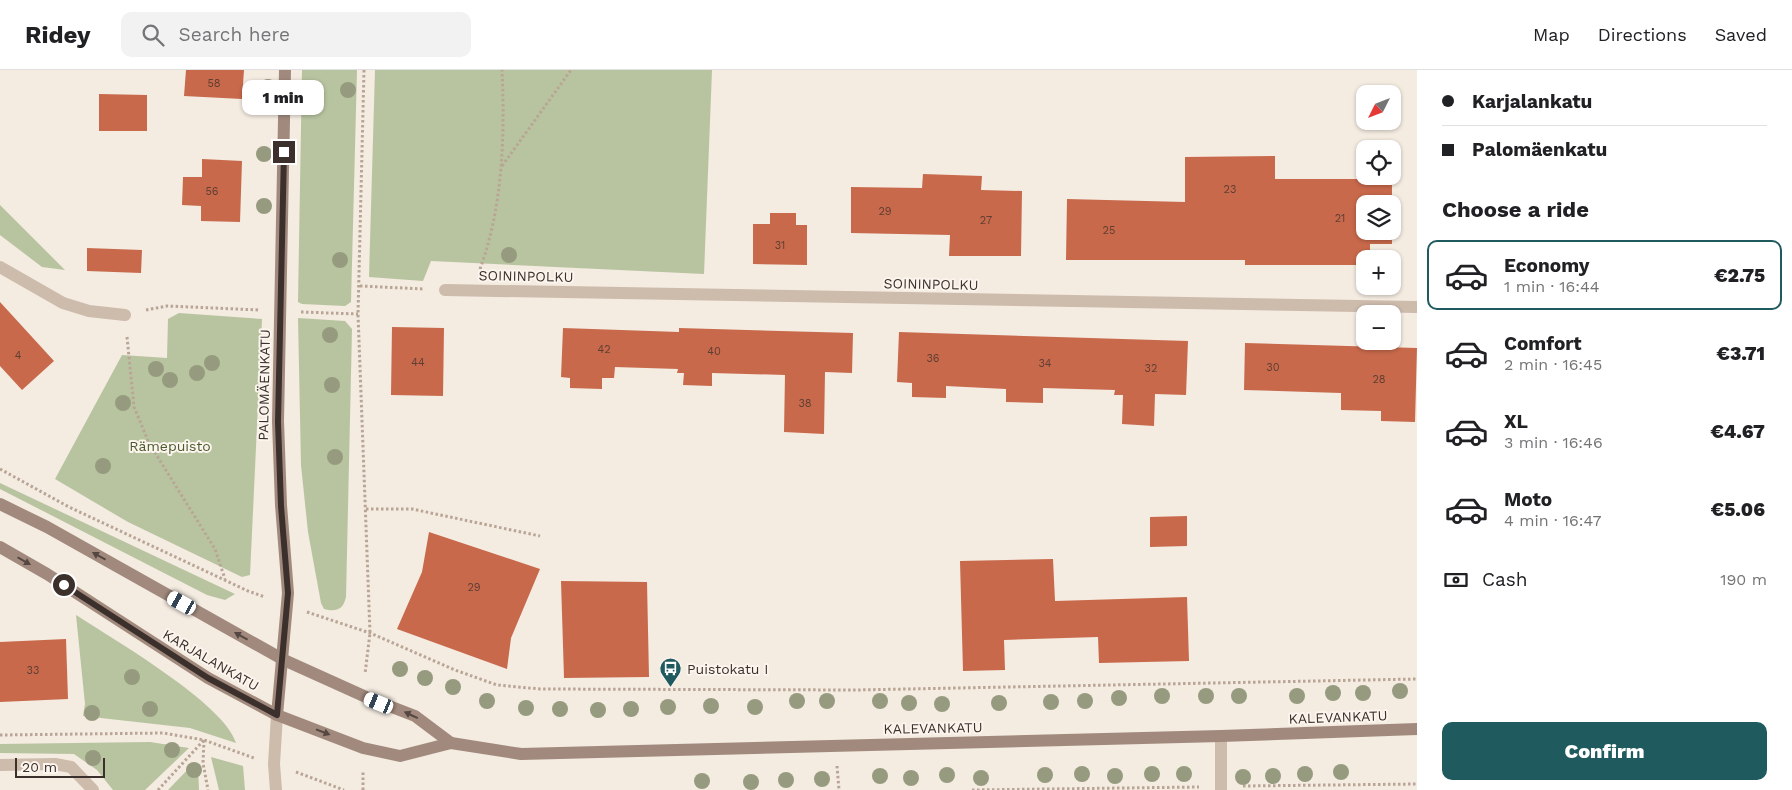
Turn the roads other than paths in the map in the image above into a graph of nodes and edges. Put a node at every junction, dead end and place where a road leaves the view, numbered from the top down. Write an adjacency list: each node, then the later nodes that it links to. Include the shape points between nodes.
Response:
1 (285, 70): 8 (main road, PALOMÄENKATU, via 278,422 288,593)
2 (0, 267): 5 (street, via 63,303 89,311)
3 (445, 290): 4 (street, SOININPOLKU)
4 (1417, 307)
5 (125, 315)
6 (0, 504): 8 (main road, one-way to 6)
7 (0, 548): 9 (main road, KARJALANKATU, one-way to 9, via 47,574 208,678)
8 (284, 660): 9 (main road, PALOMÄENKATU); 12 (main road, one-way to 8, via 415,716)
9 (277, 715): 12 (main road, KARJALANKATU, one-way to 12, via 363,748 400,756); 16 (street, PALOMÄENKATU)
10 (1417, 729): 11 (main road, KALEVANKATU)
11 (1221, 736): 12 (main road, KALEVANKATU, via 521,754); 14 (street)
12 (451, 742)
13 (0, 765): 15 (street, via 55,764 71,767)
14 (1221, 788)
15 (93, 790)
16 (276, 790)

